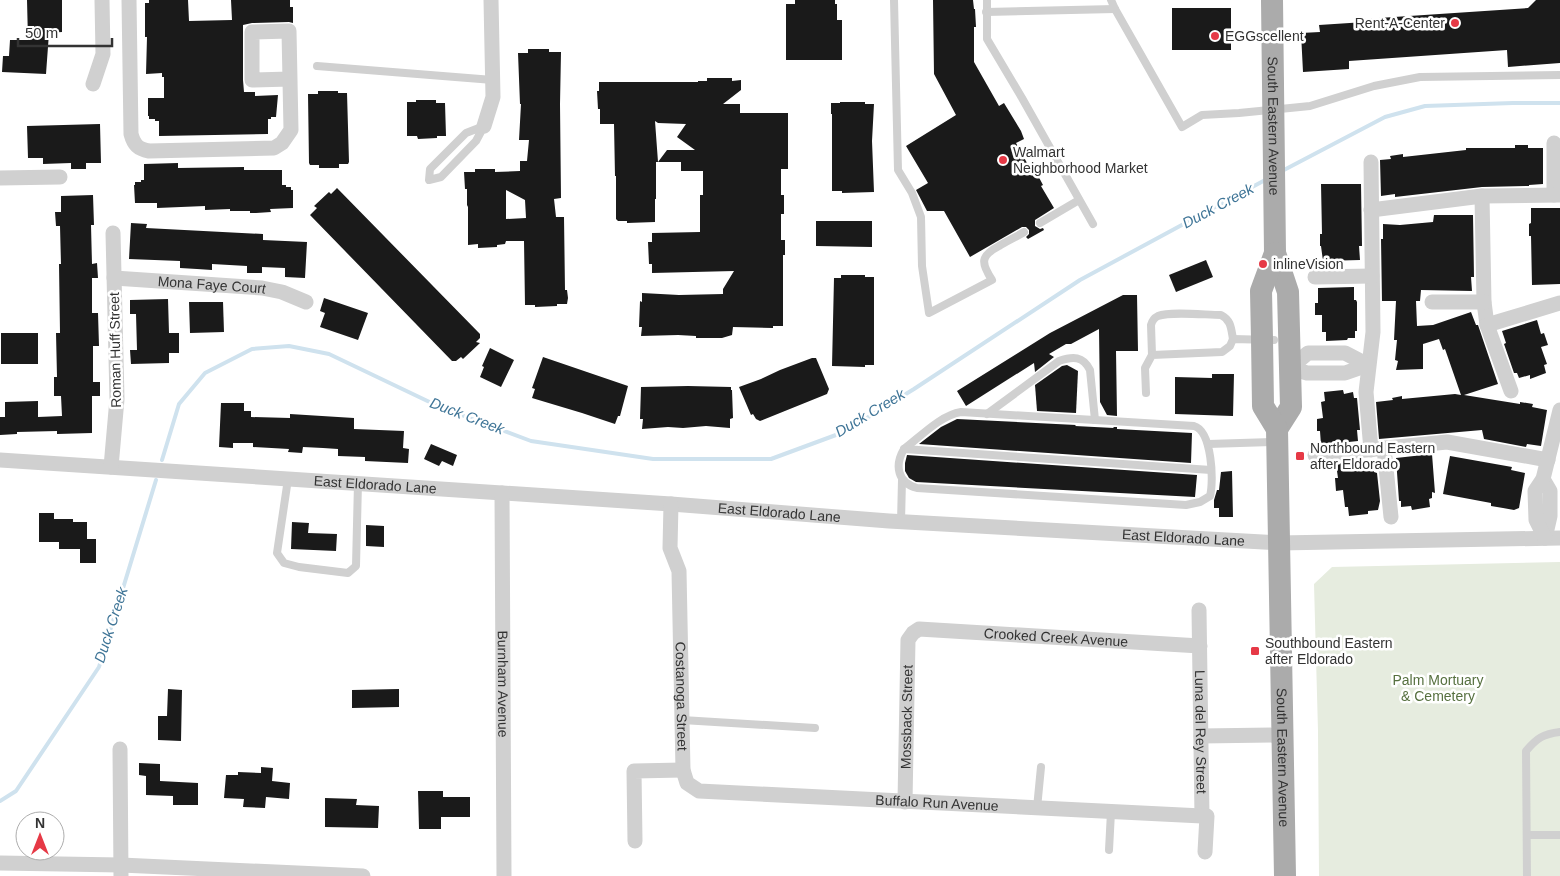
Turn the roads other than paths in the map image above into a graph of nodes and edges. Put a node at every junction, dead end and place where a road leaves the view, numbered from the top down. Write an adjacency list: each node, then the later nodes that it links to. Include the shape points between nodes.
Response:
1 (102, 0): 14 (street, via 103,54)
2 (129, 0): 12 (street, via 131,134 139,149 274,148 291,130)
3 (491, 0): 13 (street)
4 (894, 0): 27 (lane, via 898,170 921,216 922,266 930,313 992,280 985,269 984,260 988,252)
5 (987, 0): 9 (lane)
6 (1111, 0): 8 (lane)
7 (1272, 0): 15 (main road, South Eastern Avenue)
8 (1115, 9): 9 (lane); 15 (lane, via 1182,127 1202,115)
9 (986, 12): 23 (lane, via 987,39)
10 (317, 66): 13 (lane)
11 (1560, 74): 15 (lane, via 1420,77 1374,86 1310,106)
12 (290, 78)
13 (493, 80): 16 (street, via 493,97)
14 (93, 84)
15 (1273, 109): 29 (main road, South Eastern Avenue)
16 (484, 126): 16 (lane, via 466,133 430,169 429,180 440,177 476,141)
17 (1554, 143): 21 (street)
18 (1370, 162): 24 (street)
19 (60, 177): 20 (street)
20 (0, 178)
21 (1557, 195): 22 (street)
22 (1482, 196): 24 (street); 35 (street)
23 (1079, 200): 25 (lane); 26 (lane)
24 (1371, 210): 30 (street)
25 (1040, 223)
26 (1092, 224)
27 (1024, 232)
28 (113, 233): 32 (street, Roman Huff Street)
29 (1275, 253): 39 (main road, South Eastern Avenue, via 1261,291); 42 (main road, South Eastern Avenue, via 1288,292)
30 (1372, 276): 31 (street); 41 (street, via 1373,332)
31 (1316, 277)
32 (114, 278): 33 (street, Mona Faye Court, via 262,288); 55 (street, Roman Huff Street, via 117,399)
33 (306, 302)
34 (1432, 302): 35 (street)
35 (1484, 302): 37 (street)
36 (1560, 303): 37 (street)
37 (1487, 325): 43 (street)
38 (1233, 339): 39 (lane); 40 (lane, via 1222,352); 40 (lane, via 1230,324 1221,315 1167,314 1152,320)
39 (1268, 339): 42 (main road, via 1275,366); 48 (main road, South Eastern Avenue, via 1263,406)
40 (1152, 355): 44 (lane, via 1145,368)
41 (1368, 365): 42 (street, via 1345,373 1307,373); 51 (street, via 1366,392)
42 (1290, 368): 48 (main road, South Eastern Avenue, via 1291,407)
43 (1511, 391)
44 (1146, 393)
45 (1560, 410): 52 (street)
46 (987, 414): 47 (lane); 47 (lane, via 1068,357 1086,362 1090,370); 50 (lane, via 952,413)
47 (1095, 420): 49 (lane, via 1194,426 1205,435)
48 (1277, 436): 49 (lane); 65 (main road, South Eastern Avenue)
49 (1208, 444): 56 (lane)
50 (904, 449): 56 (lane); 58 (lane, via 899,471)
51 (1377, 449): 52 (street, via 1447,442); 53 (street); 62 (street)
52 (1553, 452): 64 (street, via 1543,479 1550,491)
53 (1315, 455)
54 (0, 460): 55 (street, East Eldorado Lane)
55 (111, 467): 57 (street, East Eldorado Lane)
56 (1211, 470): 58 (lane, via 1210,496 1186,505 918,488)
57 (288, 479): 59 (street, East Eldorado Lane); 59 (lane, via 277,554 284,563 348,573 356,566)
58 (902, 480): 63 (lane)
59 (358, 483): 60 (street, East Eldorado Lane)
60 (502, 493): 61 (street, East Eldorado Lane); 90 (street, Burnham Avenue)
61 (671, 504): 63 (street, East Eldorado Lane); 69 (street, Costanoga Street, via 670,548 679,571)
62 (1391, 517)
63 (901, 522): 65 (street, East Eldorado Lane)
64 (1552, 538): 65 (street, East Eldorado Lane)
65 (1279, 543): 72 (main road, South Eastern Avenue)
66 (1199, 610): 68 (street, Luna del Rey Street)
67 (913, 633): 68 (street, Crooked Creek Avenue, via 919,629); 77 (street, Mossback Street, via 908,640)
68 (1200, 646): 73 (street, Luna del Rey Street)
69 (682, 720): 70 (lane); 76 (street, Costanoga Street)
70 (814, 728)
71 (1560, 732): 81 (lane, via 1544,735 1526,751)
72 (1282, 735): 73 (street); 91 (main road, South Eastern Avenue)
73 (1201, 736): 80 (street, Luna del Rey Street)
74 (120, 749): 87 (street)
75 (1041, 767): 78 (lane)
76 (683, 770): 77 (street, Buffalo Run Avenue, via 686,783 699,792); 83 (street, Costanoga Street, via 634,771)
77 (904, 802): 78 (street, Buffalo Run Avenue)
78 (1037, 808): 79 (street, Buffalo Run Avenue)
79 (1111, 812): 80 (street, Buffalo Run Avenue); 84 (lane)
80 (1202, 816): 85 (street, Luna del Rey Street, via 1207,816)
81 (1527, 835): 82 (lane); 92 (lane)
82 (1560, 835)
83 (635, 841)
84 (1108, 850)
85 (1205, 852)
86 (0, 863): 87 (street)
87 (121, 871): 88 (street)
88 (317, 875): 89 (street)
89 (363, 876)
90 (504, 876)
91 (1285, 876)
92 (1527, 876)

